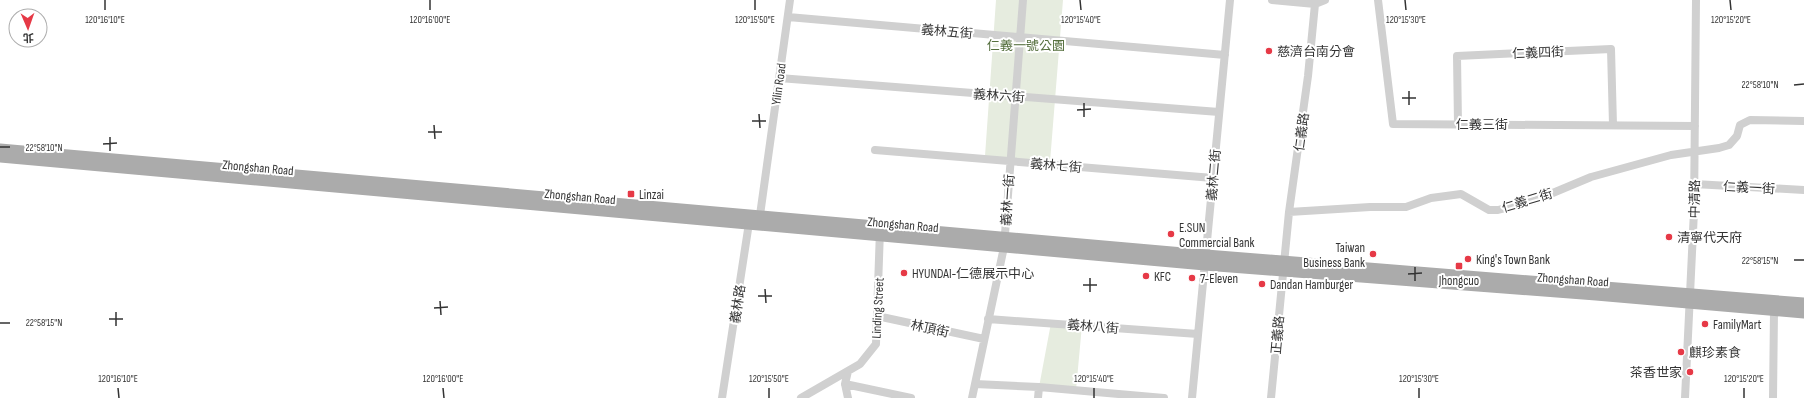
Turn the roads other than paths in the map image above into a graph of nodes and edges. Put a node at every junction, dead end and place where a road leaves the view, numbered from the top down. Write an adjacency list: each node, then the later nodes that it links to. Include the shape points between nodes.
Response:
1 (790, 0): 9 (street, Yilin Road)
2 (1023, 0): 10 (street, 義林一街)
3 (1230, 0): 11 (street, 義林二街)
4 (1272, 0): 8 (street)
5 (1326, 0): 8 (street)
6 (1378, 0): 16 (street, 仁義三街, via 1393,124)
7 (1696, 0): 18 (street, 中清路)
8 (1315, 4): 27 (street, 仁義路)
9 (788, 17): 10 (street, 義林五街); 12 (street, Yilin Road)
10 (1020, 37): 11 (street, 義林五街); 13 (street, 義林一街)
11 (1225, 55): 14 (street, 義林二街)
12 (779, 78): 13 (street, 義林六街); 28 (street, Yilin Road)
13 (1015, 96): 14 (street, 義林六街); 23 (street, 義林一街)
14 (1219, 112): 24 (street, 義林二街)
15 (1804, 121): 21 (street, via 1750,120 1740,125 1737,136 1729,145)
16 (1458, 124): 17 (street, 仁義三街); 17 (street, 仁義四街, via 1457,56 1612,50)
17 (1613, 125): 18 (street, 仁義三街)
18 (1695, 126): 21 (street, 中清路)
19 (0, 148): 28 (main road, Zhongshan Road)
20 (875, 150): 23 (street, 義林七街)
21 (1695, 152): 25 (street, 中清路); 27 (street, 仁義二街, via 1671,155 1591,177 1536,200 1498,210 1489,210 1461,194 1431,198 1406,208 1370,207)
22 (0, 157): 29 (main road, Zhongshan Road)
23 (1010, 161): 24 (street, 義林七街); 31 (street, 義林一街)
24 (1213, 178): 32 (street, 義林二街)
25 (1694, 184): 26 (street, 仁義一街); 34 (street, 中清路)
26 (1804, 190)
27 (1289, 212): 33 (street, 仁義路)
28 (760, 215): 29 (street); 30 (main road, Zhongshan Road)
29 (750, 223): 30 (main road, Zhongshan Road); 46 (street, 義林路)
30 (880, 232): 31 (main road, Zhongshan Road); 38 (street, Linding Street)
31 (1004, 242): 32 (main road, Zhongshan Road); 39 (street, 義林一街)
32 (1205, 260): 33 (main road, Zhongshan Road); 40 (street, 義林二街)
33 (1284, 267): 34 (main road, Zhongshan Road); 54 (street, 正義路)
34 (1690, 298): 35 (main road, Zhongshan Road); 36 (main road, Zhongshan Road); 55 (street, 中清路)
35 (1804, 303)
36 (1774, 311): 37 (main road, Zhongshan Road); 56 (street)
37 (1804, 313)
38 (877, 316): 41 (street, 林頂街); 42 (street, Linding Street, via 876,344 860,364)
39 (988, 319): 40 (street, 義林八街); 41 (street, 義林一街)
40 (1198, 334): 53 (street, 義林二街)
41 (984, 339): 44 (street, 義林一街)
42 (848, 371): 43 (street); 47 (street, Linding Street)
43 (845, 384): 48 (street); 49 (street)
44 (975, 384): 45 (street); 50 (street, 義林一街)
45 (1039, 387): 51 (street); 52 (street)
46 (722, 398)
47 (801, 398)
48 (848, 398)
49 (911, 398)
50 (972, 398)
51 (1038, 398)
52 (1164, 398)
53 (1192, 398)
54 (1271, 398)
55 (1685, 398)
56 (1772, 398)

